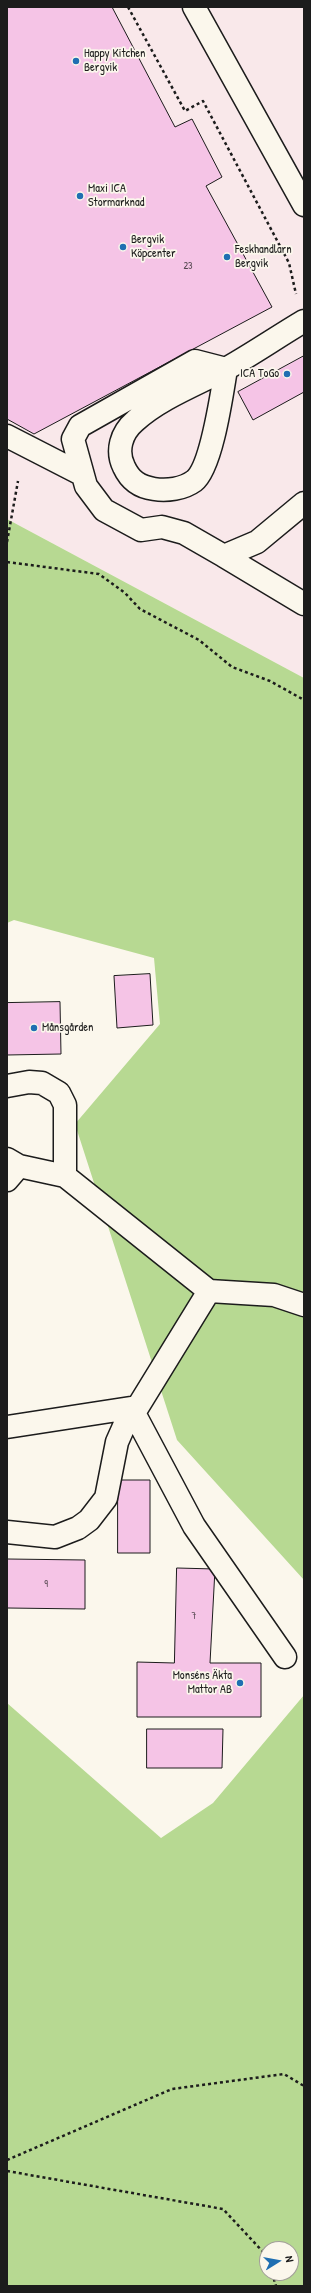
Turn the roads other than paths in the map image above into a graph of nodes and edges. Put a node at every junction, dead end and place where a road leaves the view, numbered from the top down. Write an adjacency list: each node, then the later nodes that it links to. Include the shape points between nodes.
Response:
1 (194, 7): 2 (street)
2 (304, 205)
3 (304, 321): 4 (street)
4 (226, 368): 4 (street, via 154,407 134,421 127,430 119,451 120,460 138,485 169,490 183,487 195,480 203,469 209,452); 6 (street, via 195,361 80,426 73,439)
5 (7, 436): 6 (street)
6 (83, 474): 8 (street, via 86,486 104,510 141,530 162,527 184,533)
7 (304, 503): 8 (street, via 257,542)
8 (224, 556): 9 (street)
9 (304, 604)
10 (7, 1086): 12 (street, via 29,1082 42,1083 59,1093 65,1104)
11 (11, 1168): 12 (street)
12 (65, 1176): 13 (street)
13 (209, 1291): 14 (street, via 274,1295); 15 (street)
14 (304, 1305)
15 (136, 1410): 16 (street); 17 (street, via 125,1424 117,1442 106,1498 89,1520 78,1528 54,1537); 18 (street, via 194,1526)
16 (7, 1427)
17 (7, 1532)
18 (285, 1657)

